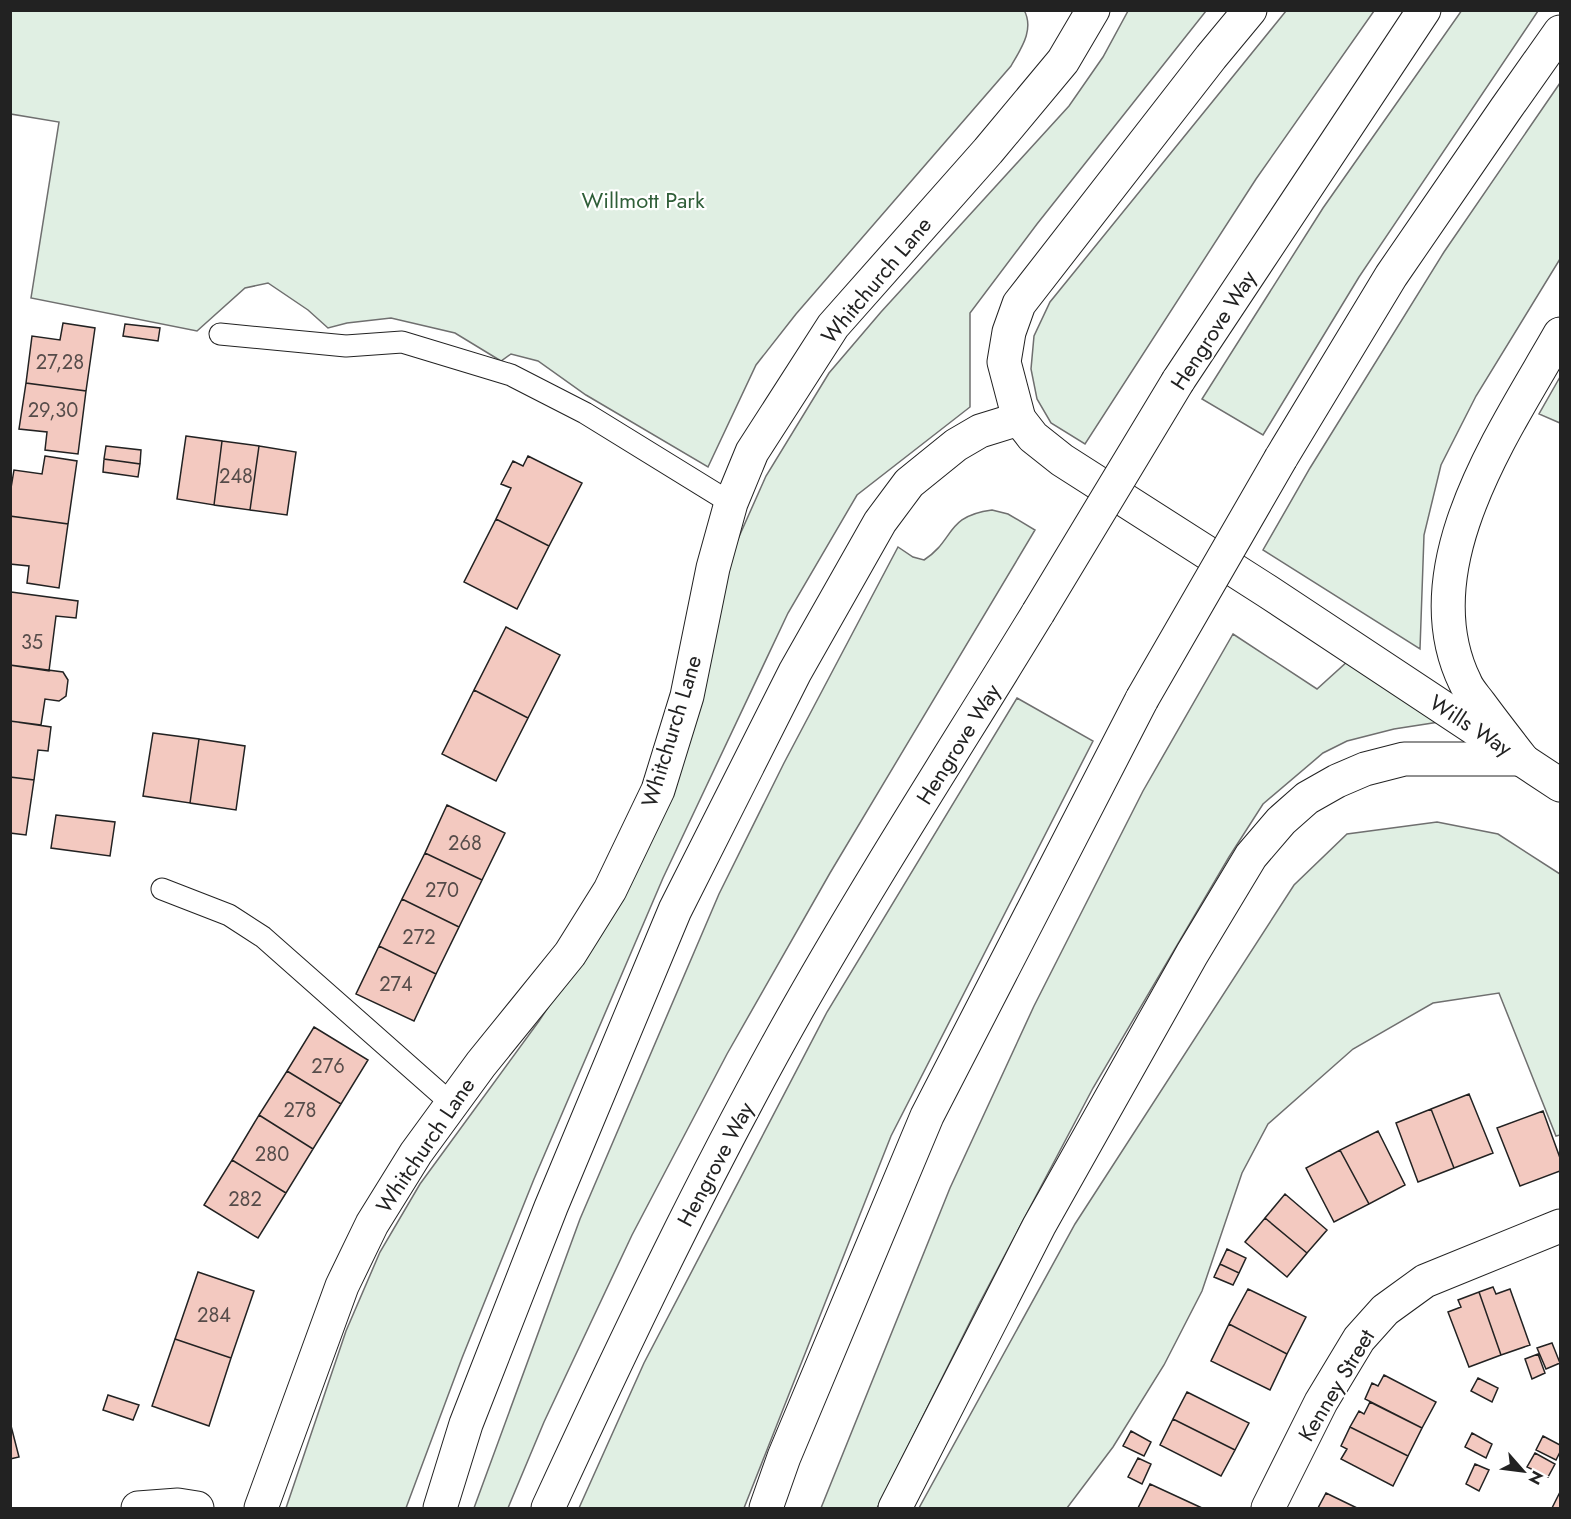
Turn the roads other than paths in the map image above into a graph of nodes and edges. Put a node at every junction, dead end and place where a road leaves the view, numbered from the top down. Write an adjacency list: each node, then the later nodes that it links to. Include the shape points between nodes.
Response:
1 (1093, 10): 8 (main road, Whitchurch Lane, via 1063,61 833,326 752,452)
2 (1250, 10): 7 (main road, via 1019,304 1004,362)
3 (1425, 10): 18 (main road, Hengrove Way, bridge, via 1178,381 798,1008 691,1207)
4 (1560, 32): 19 (main road, bridge, via 1391,276 1142,699 927,1116 784,1457)
5 (220, 334): 8 (lane, via 346,346 402,342 511,375 585,413)
6 (1560, 334): 9 (main road, via 1492,452 1464,515 1452,565 1448,613 1454,653 1465,683)
7 (1018, 418): 9 (main road, Wills Way, via 1033,437 1062,460); 17 (main road, via 980,431 956,445 909,483 880,522 795,672 675,910 551,1207 466,1424)
8 (731, 503): 12 (main road, Whitchurch Lane, via 713,568 687,696 658,790 610,890 570,954)
9 (1522, 759): 10 (main road, Wills Way); 20 (main road, via 1404,759 1365,770 1307,798 1251,856 1039,1226)
10 (1560, 785)
11 (162, 889): 12 (lane, via 229,915 263,937)
12 (452, 1104): 16 (main road, Whitchurch Lane, via 372,1224 342,1286)
13 (1560, 1226): 21 (main road, Kenney Street, via 1425,1281 1385,1310 1359,1339 1321,1402)
14 (138, 1509): 15 (main road, via 178,1505)
15 (197, 1509)
16 (261, 1509)
17 (440, 1509)
18 (548, 1509)
19 (766, 1509)
20 (895, 1509)
21 (1268, 1509)

